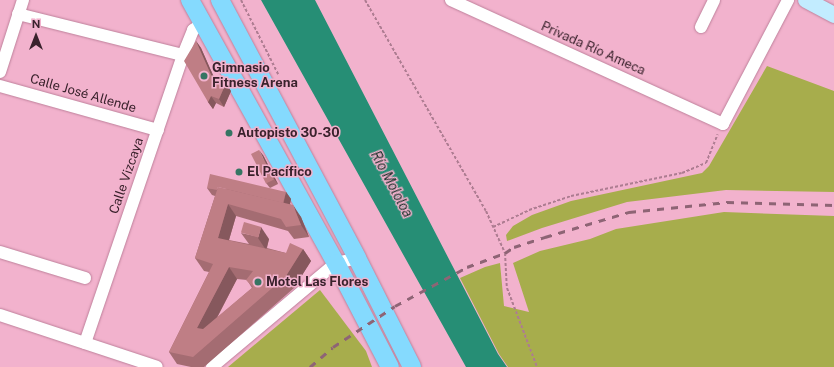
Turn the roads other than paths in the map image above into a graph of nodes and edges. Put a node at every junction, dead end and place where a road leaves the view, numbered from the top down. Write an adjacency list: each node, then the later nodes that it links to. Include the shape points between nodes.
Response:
1 (23, 0): 8 (street)
2 (190, 0): 10 (main road)
3 (220, 0): 17 (main road)
4 (451, 0): 6 (street, Privada Río Ameca, via 724,124)
5 (714, 0): 11 (street)
6 (788, 0)
7 (806, 0): 9 (street)
8 (18, 14): 12 (street); 13 (street)
9 (834, 15)
10 (204, 23): 12 (street, Calle Vizcaya, via 193,30); 18 (main road)
11 (701, 27)
12 (183, 55): 15 (street, Calle Vizcaya)
13 (0, 72)
14 (0, 86): 15 (street, Calle José Allende)
15 (158, 130): 21 (street, Calle Vizcaya)
16 (0, 252): 19 (street)
17 (357, 258): 18 (street); 25 (main road)
18 (336, 263): 23 (street); 24 (main road)
19 (85, 278)
20 (0, 316): 21 (street)
21 (85, 344): 22 (street)
22 (157, 367)
23 (212, 367)
24 (390, 367)
25 (412, 367)

